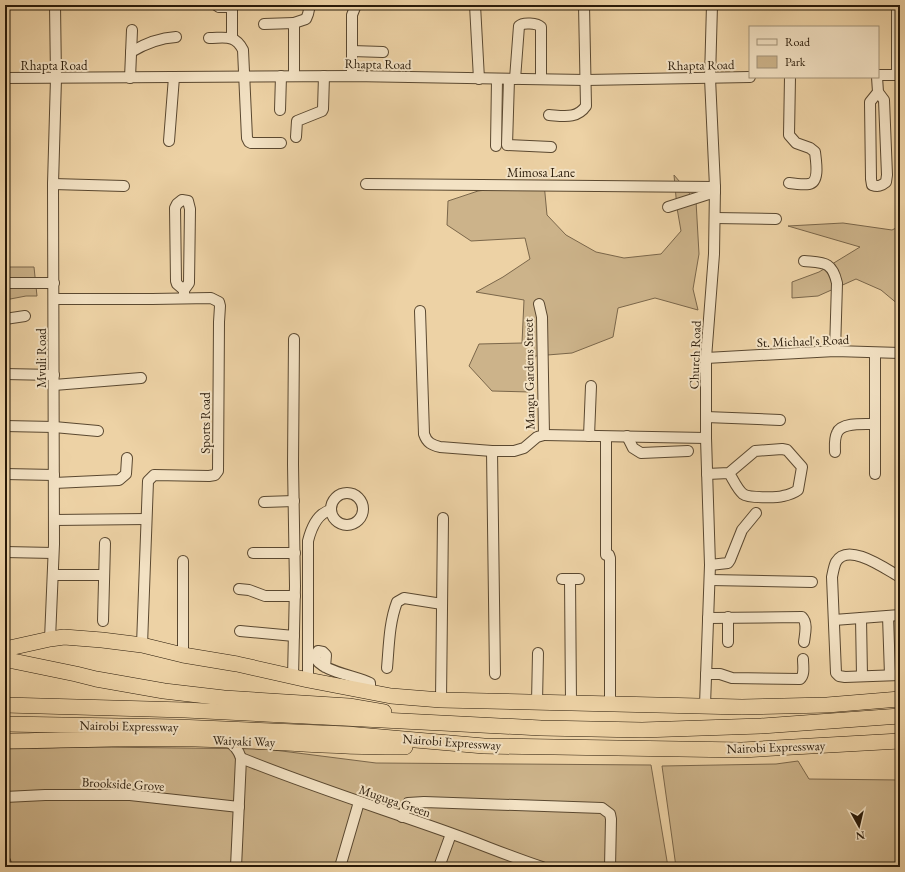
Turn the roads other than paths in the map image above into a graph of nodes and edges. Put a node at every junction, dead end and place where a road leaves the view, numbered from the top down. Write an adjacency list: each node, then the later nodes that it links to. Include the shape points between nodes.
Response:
1 (55, 5): 29 (street, Mvuli Road)
2 (216, 5): 9 (street)
3 (310, 5): 10 (street, via 306,19)
4 (356, 5): 16 (street, via 352,15)
5 (475, 5): 34 (street)
6 (584, 5): 38 (street)
7 (712, 5): 31 (street, Church Road)
8 (897, 5): 19 (street)
9 (232, 6): 15 (street)
10 (294, 23): 11 (street); 21 (street)
11 (264, 24)
12 (132, 30): 17 (street)
13 (176, 37): 17 (street, via 153,40)
14 (209, 38): 15 (street)
15 (232, 38): 26 (street, via 239,42 244,50)
16 (352, 51): 18 (street); 23 (street)
17 (131, 52): 30 (street)
18 (383, 52)
19 (898, 75): 24 (street)
20 (281, 76): 21 (street, Rhapta Road); 26 (street, Rhapta Road); 40 (street)
21 (294, 76): 22 (street, Rhapta Road)
22 (324, 76): 23 (street, Rhapta Road); 42 (street, via 324,109 297,121)
23 (352, 76): 34 (street, Rhapta Road)
24 (879, 76)
25 (174, 77): 26 (street, Rhapta Road); 30 (street, Rhapta Road); 43 (street)
26 (245, 77): 44 (street, via 249,142)
27 (749, 77): 31 (street, Rhapta Road)
28 (5, 78): 29 (street, Rhapta Road)
29 (56, 78): 30 (street, Rhapta Road); 48 (street, Mvuli Road)
30 (130, 78)
31 (710, 78): 38 (street, Rhapta Road); 51 (street, Church Road)
32 (790, 78): 47 (street, via 789,135 796,143 815,152 816,178 809,184)
33 (878, 78): 39 (street)
34 (479, 79): 35 (street, Rhapta Road)
35 (497, 79): 36 (street, Rhapta Road); 45 (street)
36 (512, 79): 37 (street, Rhapta Road); 37 (street, via 519,26 522,24 541,27); 46 (street, via 507,145)
37 (541, 79): 38 (street, Rhapta Road)
38 (586, 80): 41 (street, via 586,106 581,113)
39 (878, 92): 39 (street, via 870,102 871,179 872,185 876,186 886,182 887,175 884,100)
40 (280, 110)
41 (549, 115)
42 (296, 137)
43 (169, 141)
44 (281, 143)
45 (496, 146)
46 (551, 147)
47 (789, 183)
48 (53, 184): 50 (street); 57 (street, Mvuli Road)
49 (366, 184): 51 (street, Mimosa Lane)
50 (124, 186)
51 (715, 189): 52 (street); 53 (street, Church Road)
52 (668, 207)
53 (715, 218): 54 (street); 68 (street, Church Road)
54 (776, 219)
55 (804, 261): 65 (street, via 828,265 833,268 836,276)
56 (5, 282): 57 (street)
57 (54, 283): 59 (street, Mvuli Road)
58 (184, 294): 58 (street, via 189,283 190,209 188,201 182,200 175,208 176,284); 59 (street, Sports Road, via 152,299); 100 (street, Sports Road, via 211,298 220,306 218,471 215,475 209,476 152,476 147,485)
59 (54, 299): 70 (street, Mvuli Road)
60 (539, 304): 80 (street, Mangu Gardens Street, via 543,331)
61 (420, 311): 85 (street, Mangu Gardens Street, via 426,439 440,447)
62 (24, 316): 63 (street)
63 (5, 319)
64 (294, 339): 94 (street)
65 (835, 351): 66 (street, St. Michael's Road); 68 (street, St. Michael's Road)
66 (875, 353): 67 (street, St. Michael's Road); 76 (street)
67 (900, 353)
68 (706, 358): 74 (street, Church Road)
69 (5, 374): 70 (street)
70 (54, 375): 72 (street, Mvuli Road)
71 (141, 378): 72 (street)
72 (54, 385): 78 (street, Mvuli Road)
73 (591, 386): 81 (street)
74 (706, 417): 75 (street); 84 (street, Church Road)
75 (780, 420)
76 (875, 424): 87 (street, via 843,427 837,432); 92 (street)
77 (5, 426): 78 (street)
78 (54, 427): 79 (street); 93 (street, Mvuli Road)
79 (98, 431)
80 (544, 436): 81 (street); 85 (street, Mangu Gardens Street, via 537,437 524,448 514,451)
81 (589, 436): 83 (street)
82 (627, 436): 83 (street); 84 (street); 86 (street, via 633,448 641,453)
83 (606, 437): 147 (street, via 606,555 610,558)
84 (706, 438): 91 (street, Church Road)
85 (492, 451): 137 (street)
86 (688, 452)
87 (835, 452)
88 (127, 458): 93 (street, via 126,474 119,480)
89 (729, 473): 89 (street, via 755,451 787,450 802,467 798,490 783,497 745,495); 91 (street)
90 (5, 474): 93 (street)
91 (707, 474): 107 (street, Church Road)
92 (875, 474)
93 (54, 479): 99 (street, Mvuli Road)
94 (294, 501): 95 (street); 104 (street)
95 (264, 502)
96 (331, 510): 141 (street, via 320,515 308,541)
97 (756, 513): 107 (street, via 742,530 728,563)
98 (443, 518): 116 (street)
99 (54, 520): 100 (street); 103 (street, Mvuli Road)
100 (146, 520): 129 (street, Sports Road)
101 (104, 543): 109 (street)
102 (5, 552): 103 (street)
103 (53, 553): 108 (street, Mvuli Road)
104 (295, 553): 105 (street); 115 (street)
105 (253, 554)
106 (184, 561): 132 (street)
107 (710, 565): 112 (street, Church Road)
108 (52, 575): 109 (street); 126 (street, Mvuli Road)
109 (104, 575): 123 (street)
110 (900, 578): 122 (street, via 859,555 841,556 836,562 832,577)
111 (570, 579): 146 (street)
112 (710, 580): 113 (street); 120 (street, Church Road)
113 (812, 582)
114 (239, 589): 115 (street, via 265,596)
115 (295, 596): 125 (street)
116 (442, 604): 136 (street, via 404,598 397,602 390,629); 144 (street)
117 (900, 615): 118 (street)
118 (888, 616): 121 (street); 139 (street)
119 (728, 617): 120 (street); 127 (street); 128 (street, via 802,618 806,625)
120 (708, 618): 138 (street, Church Road)
121 (860, 618): 122 (street); 140 (street)
122 (834, 620): 140 (street, via 836,673 845,677)
123 (103, 621)
124 (240, 631): 125 (street)
125 (294, 636): 141 (street)
126 (50, 638): 129 (highway, via 64,637); 130 (highway)
127 (728, 642)
128 (804, 642)
129 (142, 645): 132 (highway)
130 (5, 649)
131 (538, 653): 145 (street)
132 (183, 655): 141 (highway)
133 (803, 659): 138 (street, via 800,679 732,678 720,674)
134 (5, 661): 152 (highway, via 164,691 224,698 349,706)
135 (325, 667): 142 (street, via 364,679 370,683)
136 (387, 668)
137 (494, 674)
138 (706, 674): 149 (street, Church Road)
139 (895, 675): 140 (street)
140 (862, 676)
141 (300, 678): 142 (highway)
142 (370, 692): 144 (highway)
143 (900, 699): 149 (highway, via 827,706)
144 (441, 700): 145 (highway)
145 (537, 702): 146 (highway)
146 (571, 703): 147 (highway)
147 (610, 704): 149 (highway)
148 (5, 705): 152 (highway, Nairobi Expressway, via 185,710)
149 (705, 706)
150 (900, 716): 152 (highway, Nairobi Expressway, via 761,726 642,730)
151 (5, 724): 157 (highway, Nairobi Expressway, via 177,727 347,734)
152 (468, 724)
153 (226, 740): 154 (highway, Waiyaki Way); 155 (highway, Waiyaki Way); 158 (street, via 236,747)
154 (5, 741)
155 (256, 741): 157 (highway, Waiyaki Way, via 374,748); 158 (street, via 241,748)
156 (900, 741): 157 (highway, Nairobi Expressway, via 742,750)
157 (484, 746)
158 (240, 755): 160 (street, Muguga Green, via 280,774); 161 (street)
159 (5, 797): 161 (street, Brookside Grove, via 130,795)
160 (359, 802): 162 (street, Muguga Green); 167 (street)
161 (239, 807): 166 (street)
162 (402, 817): 163 (street, Muguga Green); 170 (street, via 408,803 424,802 602,808 610,814 611,820)
163 (451, 834): 168 (street); 169 (street, Muguga Green)
164 (5, 861): 165 (street)
165 (7, 867)
166 (236, 867)
167 (340, 867)
168 (440, 867)
169 (542, 867)
170 (610, 867)

